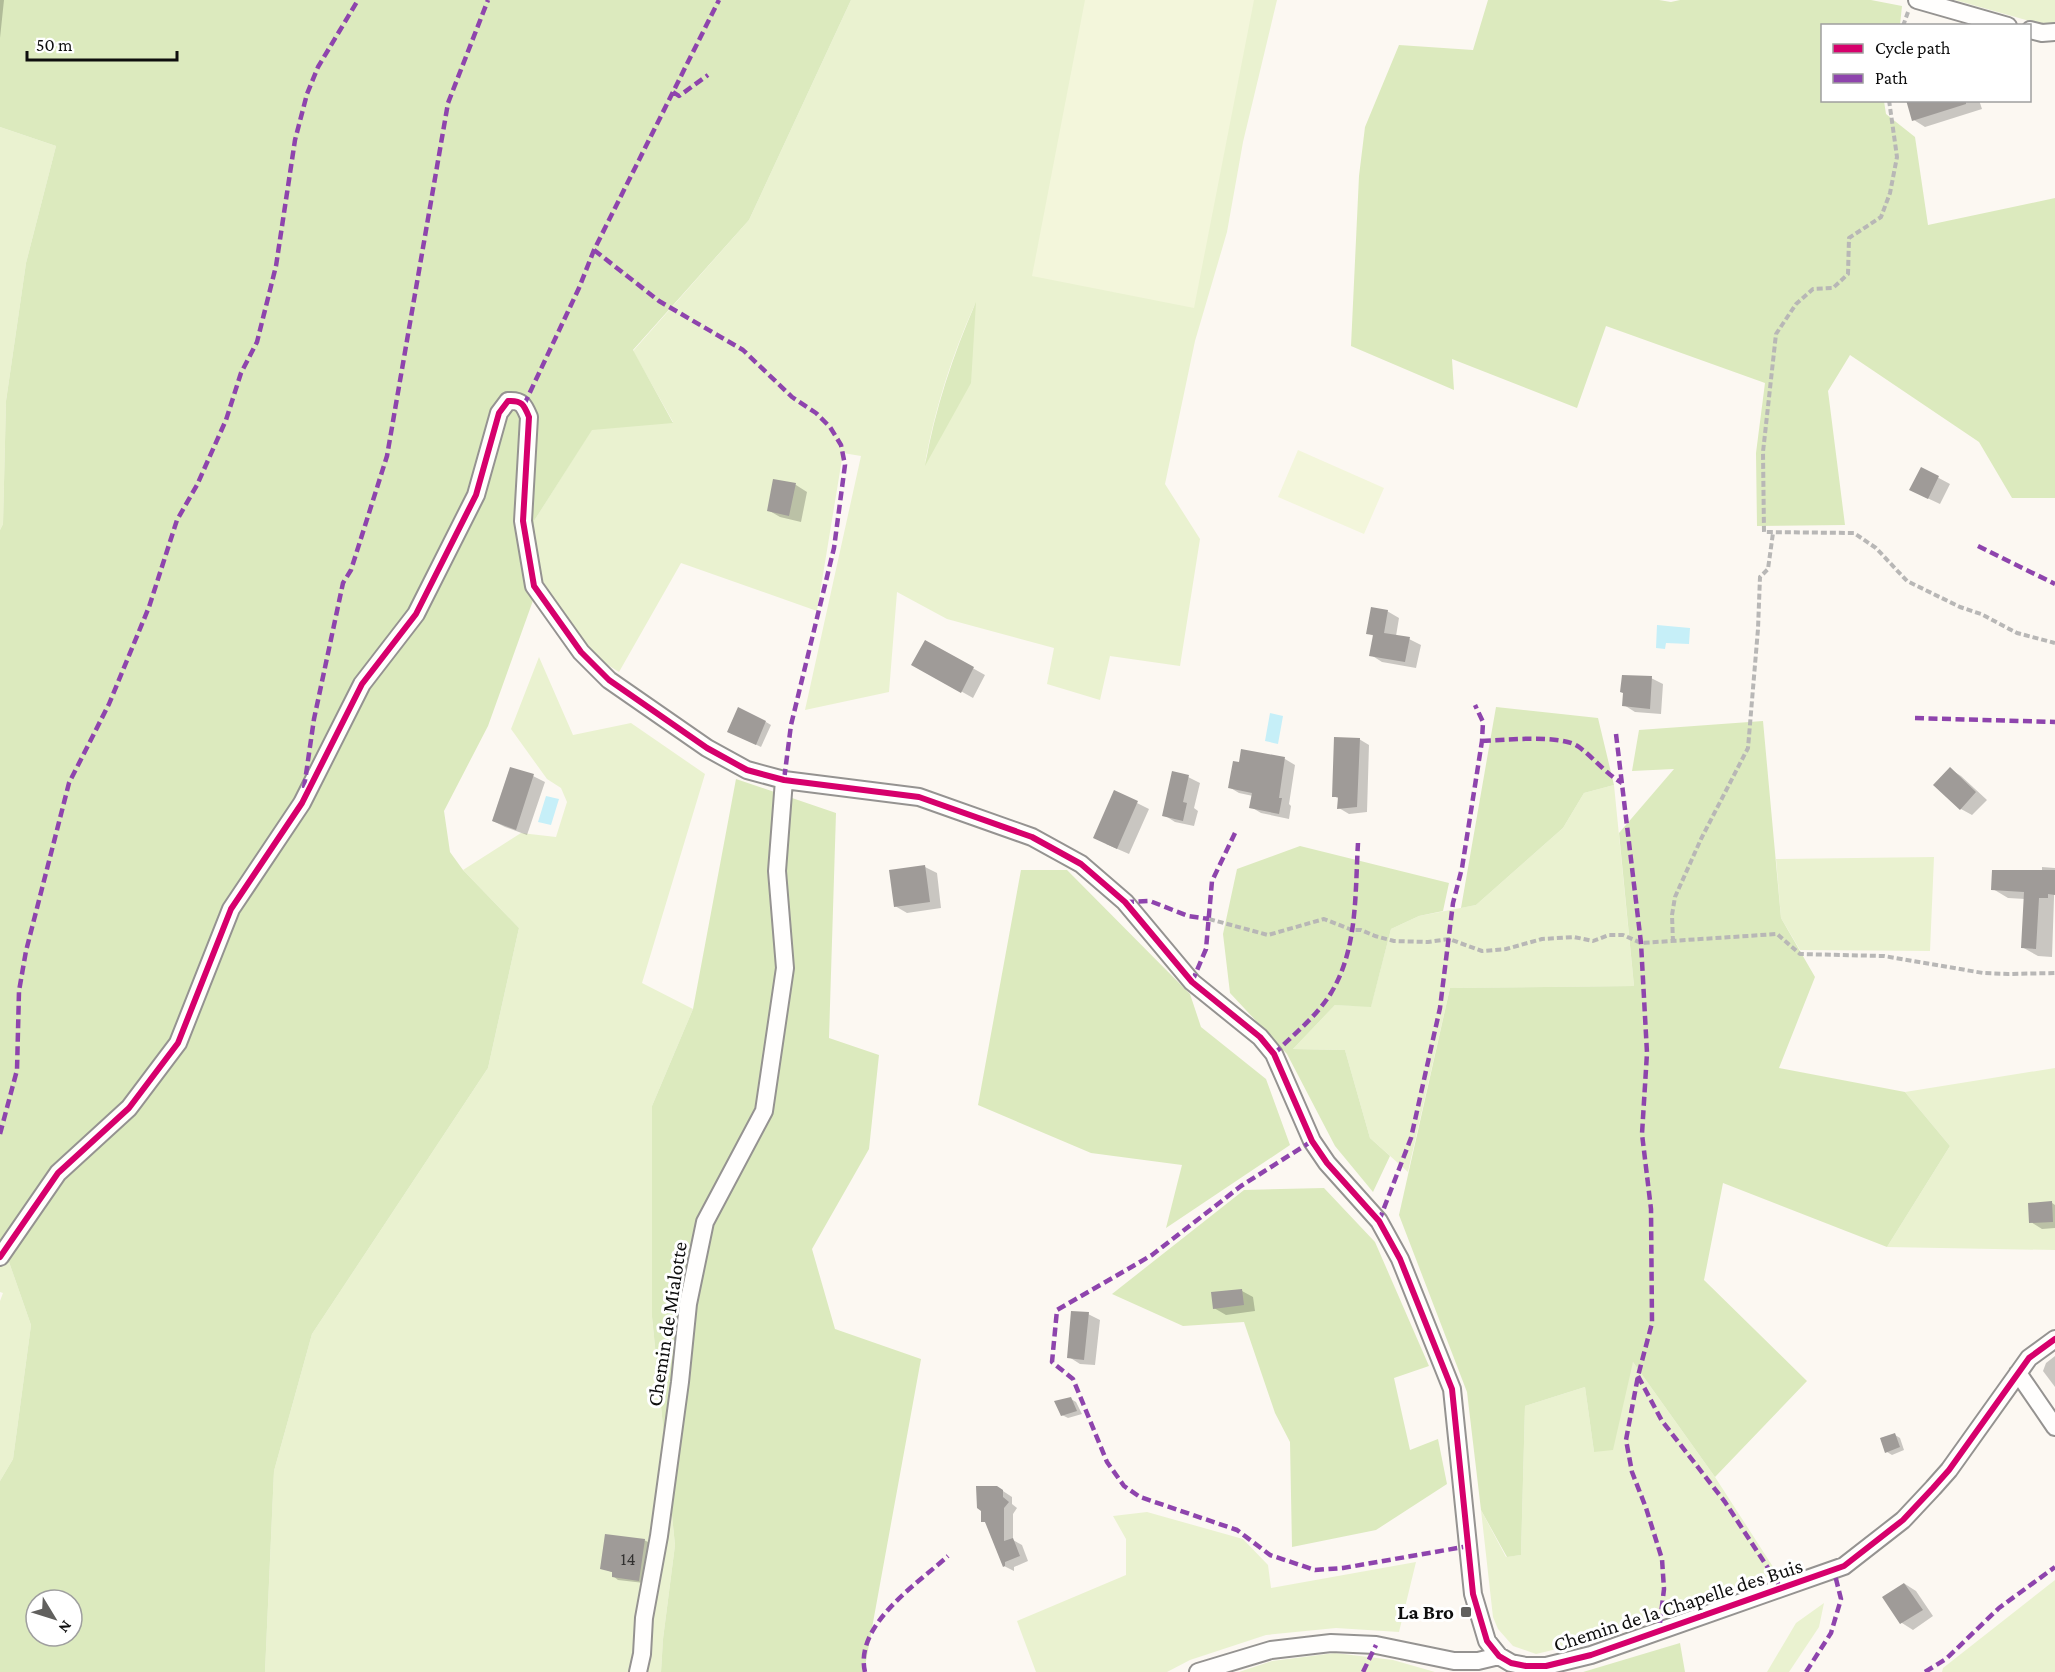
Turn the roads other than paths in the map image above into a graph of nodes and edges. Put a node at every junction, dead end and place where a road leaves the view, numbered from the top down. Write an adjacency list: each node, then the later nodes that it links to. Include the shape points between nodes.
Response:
1 (1917, 0): 2 (street)
2 (2001, 24)
3 (2031, 30): 4 (street)
4 (2055, 32)
5 (784, 780): 6 (street, via 747,770 707,748 609,680 581,652 534,586 523,521 529,417 518,400 508,401 499,413 476,495 416,614 362,684 302,803 231,909 178,1042 129,1108 58,1173); 10 (street, via 919,797 1032,837 1081,864 1125,902 1192,982 1260,1037 1274,1054 1312,1141 1379,1221 1400,1259 1452,1389 1473,1594 1487,1641); 11 (street, Chemin de Mialotte, via 777,871 785,968 764,1111 705,1222 688,1304)
6 (0, 1257)
7 (2055, 1339): 8 (street, Chemin de la Chapelle des Buis, via 2029,1358)
8 (2018, 1373): 9 (street); 10 (street, Chemin de la Chapelle des Buis, via 1944,1476 1903,1520 1844,1566 1591,1655 1546,1666 1511,1663)
9 (2055, 1427)
10 (1499, 1656): 12 (street, via 1454,1661 1376,1645 1331,1643 1271,1650)
11 (638, 1672)
12 (1198, 1672)

